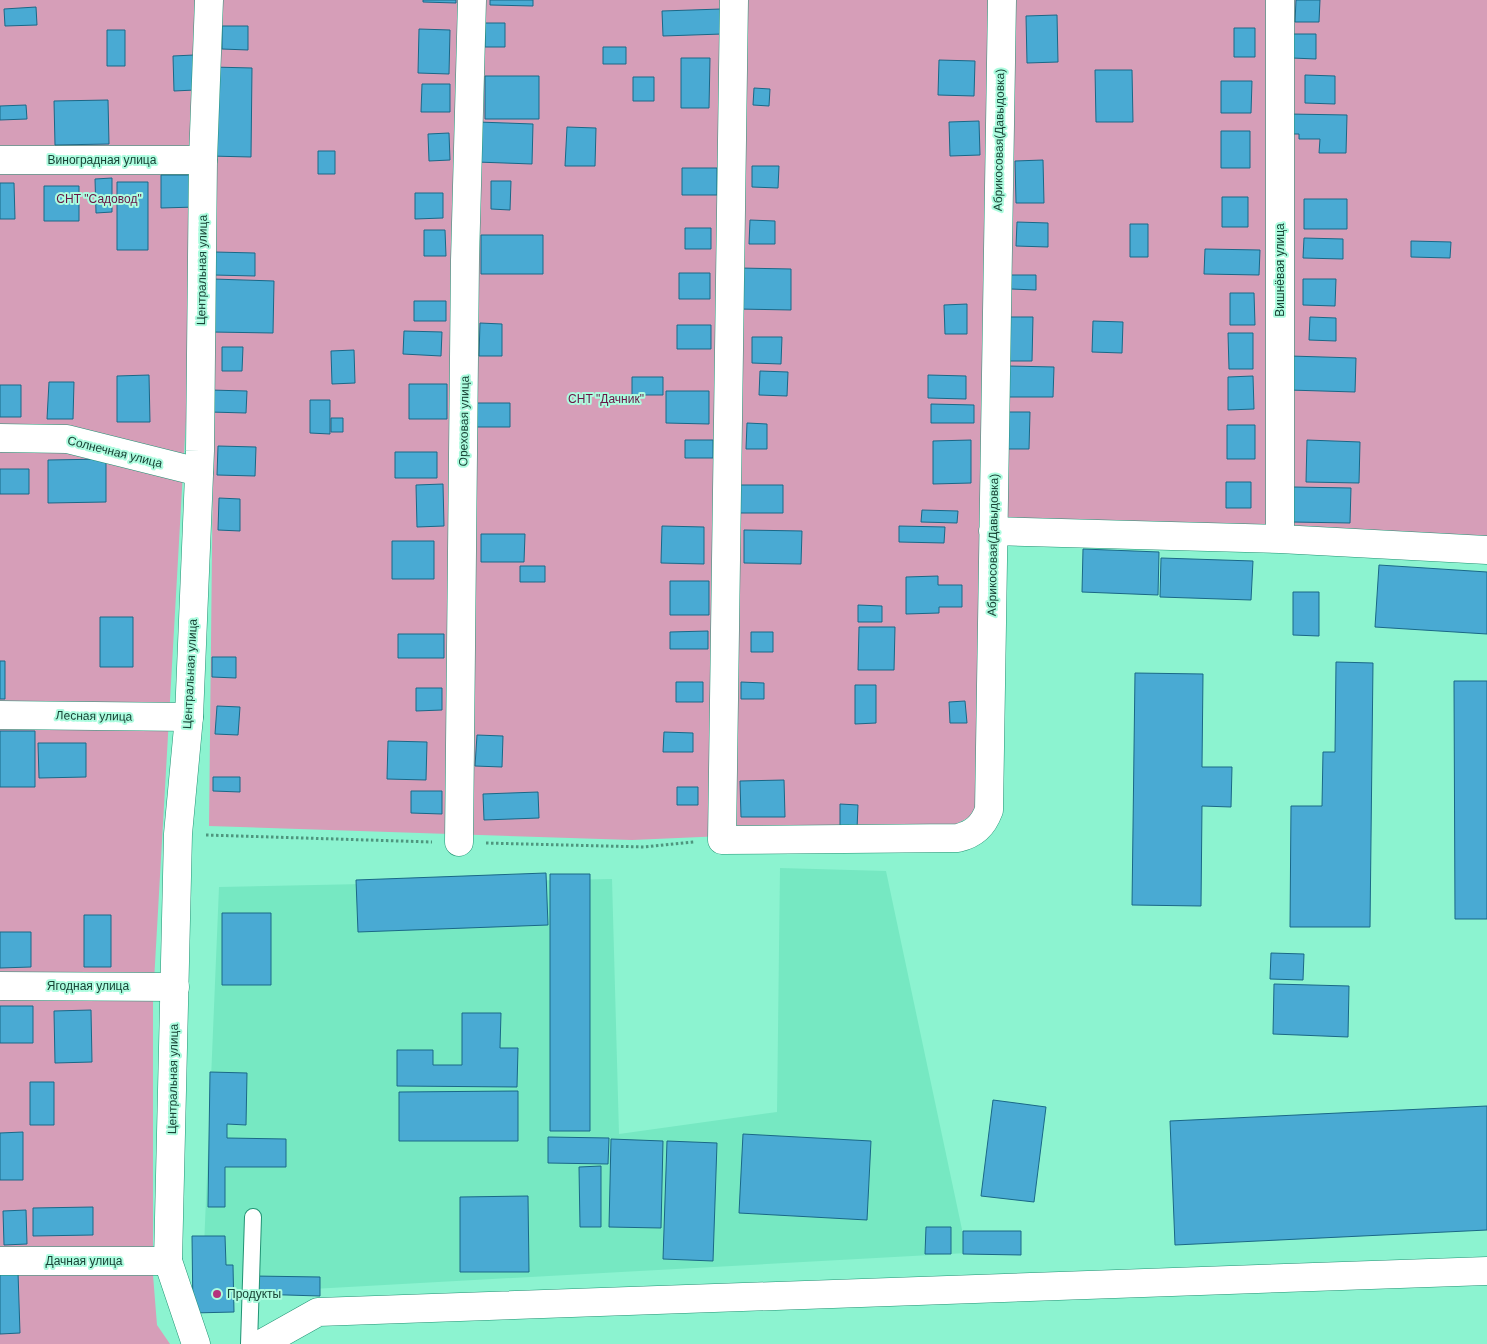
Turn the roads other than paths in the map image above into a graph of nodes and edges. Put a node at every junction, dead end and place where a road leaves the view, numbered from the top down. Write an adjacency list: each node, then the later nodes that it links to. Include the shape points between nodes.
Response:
1 (209, 0): 7 (street, Центральная улица)
2 (472, 0): 15 (street, Ореховая улица, via 465,260)
3 (734, 0): 10 (street, Абрикосовая(Давыдовка), via 722,840 958,838 969,835 982,825 989,810)
4 (1002, 0): 10 (street, Абрикосовая(Давыдовка))
5 (1280, 0): 11 (street, Вишнёвая улица)
6 (0, 160): 7 (street, Виноградная улица)
7 (204, 160): 9 (street, Центральная улица)
8 (0, 438): 9 (street, Солнечная улица, via 67,439)
9 (199, 472): 14 (street, Центральная улица)
10 (993, 531): 11 (street)
11 (1280, 539): 12 (street)
12 (1487, 550)
13 (0, 715): 14 (street, Лесная улица)
14 (189, 717): 17 (street, Центральная улица, via 178,834)
15 (459, 842)
16 (0, 986): 17 (street, Ягодная улица)
17 (175, 987): 20 (street, Центральная улица)
18 (254, 1217): 23 (lane)
19 (0, 1261): 20 (street, Дачная улица)
20 (168, 1261): 22 (street, Центральная улица)
21 (1487, 1271): 24 (street, via 318,1312)
22 (196, 1344)
23 (250, 1344)
24 (261, 1344)

